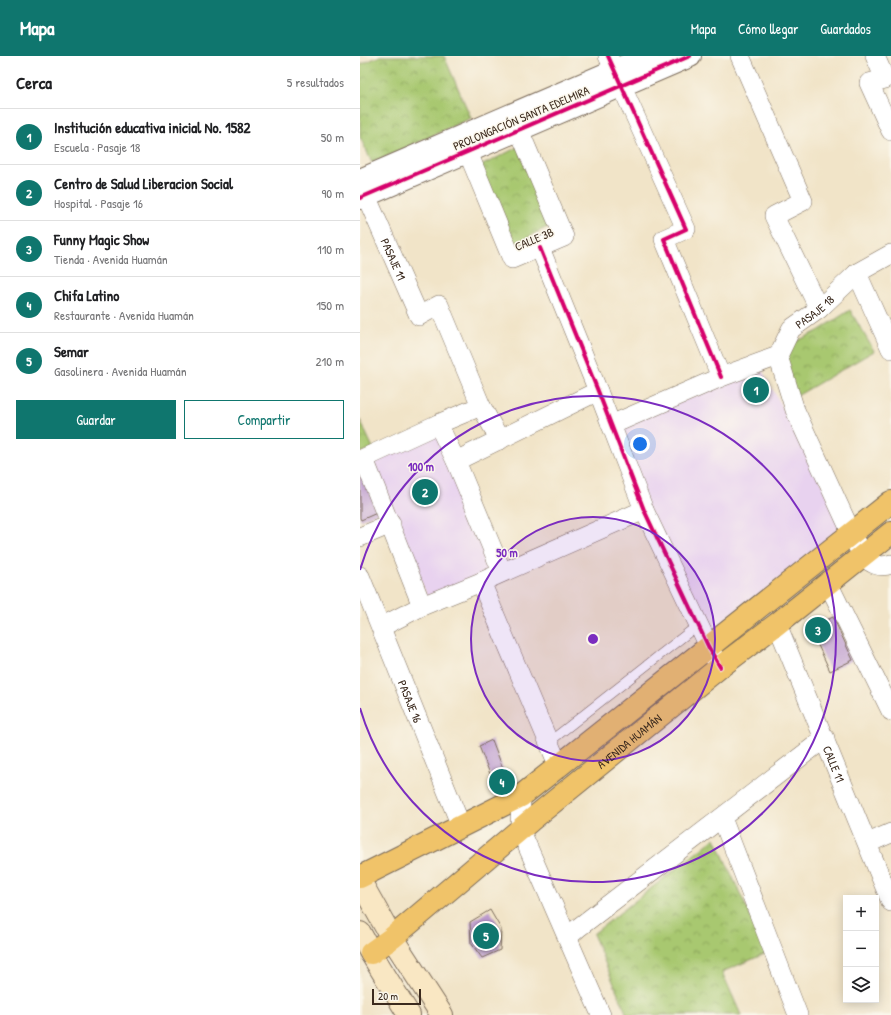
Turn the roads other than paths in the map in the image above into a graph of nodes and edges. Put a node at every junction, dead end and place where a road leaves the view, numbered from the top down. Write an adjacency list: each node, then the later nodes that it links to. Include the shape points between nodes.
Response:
1 (648, 56): 5 (street, PROLONGACIÓN SANTA EDELMIRA)
2 (690, 56): 5 (street, PROLONGACIÓN SANTA EDELMIRA)
3 (740, 56): 13 (street, via 803,201 774,216)
4 (875, 56): 7 (street, via 885,79 869,83)
5 (614, 71): 6 (street, PROLONGACIÓN SANTA EDELMIRA); 16 (street, via 686,229 664,239)
6 (516, 122): 8 (street, PROLONGACIÓN SANTA EDELMIRA); 10 (street, CALLE 3B, via 564,236)
7 (891, 131)
8 (465, 144): 9 (street, PROLONGACIÓN SANTA EDELMIRA); 10 (street, CALLE 3B, via 512,259)
9 (361, 189): 18 (street, PASAJE 11, via 419,316 439,305)
10 (540, 248): 17 (street)
11 (891, 254): 12 (street, PASAJE 18)
12 (857, 273): 13 (street, PASAJE 18); 14 (street)
13 (819, 309): 15 (street, PASAJE 18, via 791,329)
14 (891, 349)
15 (778, 356): 16 (street); 27 (street, via 795,410)
16 (721, 377): 20 (street)
17 (598, 391): 20 (street); 21 (street)
18 (481, 406): 19 (street); 21 (street)
19 (438, 424): 22 (street); 23 (street)
20 (611, 425): 25 (street)
21 (500, 440): 23 (street)
22 (362, 460): 26 (street)
23 (456, 461): 32 (street)
24 (891, 502): 27 (main road, AVENIDA HUAMÁN)
25 (644, 510): 32 (street); 38 (street)
26 (391, 524): 29 (street); 36 (street)
27 (852, 532): 30 (street); 40 (main road, AVENIDA HUAMÁN)
28 (891, 533): 30 (main road, AVENIDA HUAMÁN)
29 (360, 537)
30 (862, 556): 31 (street, via 873,565); 35 (main road, AVENIDA HUAMÁN)
31 (891, 564)
32 (502, 572): 34 (street)
33 (360, 576): 39 (street, PASAJE 16)
34 (482, 582): 36 (street); 44 (street)
35 (828, 583): 37 (main road, AVENIDA HUAMÁN); 42 (street)
36 (422, 606): 39 (street)
37 (777, 624): 41 (main road, AVENIDA HUAMÁN); 43 (street, CALLE 11)
38 (698, 625): 40 (street); 44 (lane)
39 (381, 627): 48 (street, PASAJE 16)
40 (708, 646): 41 (street); 45 (main road, AVENIDA HUAMÁN)
41 (720, 667): 49 (main road, AVENIDA HUAMÁN)
42 (890, 709)
43 (825, 738): 47 (street); 51 (street, CALLE 11)
44 (549, 742): 45 (street)
45 (559, 767): 46 (main road, AVENIDA HUAMÁN)
46 (521, 796): 48 (main road, AVENIDA HUAMÁN); 49 (street)
47 (722, 818): 56 (street); 62 (street)
48 (462, 826): 52 (main road, AVENIDA HUAMÁN)
49 (520, 829): 56 (street); 57 (main road, AVENIDA HUAMÁN)
50 (891, 833): 51 (street)
51 (868, 843): 54 (street, CALLE 11)
52 (360, 876)
53 (360, 881): 57 (main road)
54 (891, 902)
55 (360, 933): 58 (main road)
56 (568, 937): 61 (street)
57 (392, 938): 58 (main road, AVENIDA HUAMÁN); 60 (main road)
58 (365, 957): 59 (main road)
59 (408, 1015)
60 (442, 1015)
61 (601, 1015)
62 (798, 1015)

